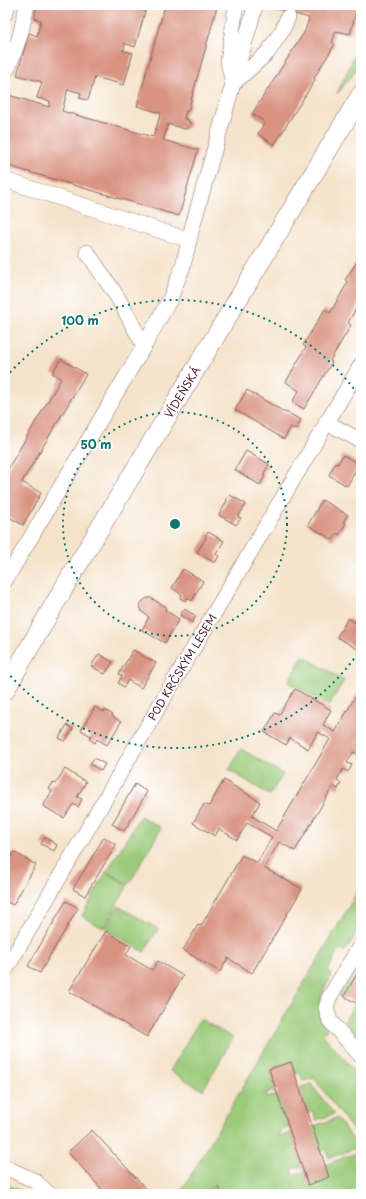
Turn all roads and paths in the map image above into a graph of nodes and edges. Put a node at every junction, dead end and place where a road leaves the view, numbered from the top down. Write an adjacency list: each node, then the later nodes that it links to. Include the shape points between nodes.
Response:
1 (8, 5): 5 (street)
2 (27, 5): 7 (street, via 20,36)
3 (236, 5): 8 (street, via 228,62)
4 (255, 7): 8 (street)
5 (5, 14)
6 (288, 17): 8 (street, via 268,52)
7 (5, 72)
8 (233, 84): 11 (street)
9 (361, 95): 18 (main road, VÍDEŇSKÁ)
10 (5, 180): 11 (street)
11 (189, 240): 13 (street, via 183,266 170,299)
12 (87, 252): 13 (street, via 118,298)
13 (144, 346): 17 (street)
14 (361, 365): 15 (street, POD KRČSKÝM LESEM)
15 (326, 422): 16 (street); 20 (street, POD KRČSKÝM LESEM)
16 (361, 441)
17 (5, 581)
18 (5, 690)
19 (361, 944): 21 (street, via 329,998 326,1008 330,1021)
20 (5, 971)
21 (361, 1056)
22 (5, 1167): 23 (street, via 35,1181)
23 (49, 1194)

